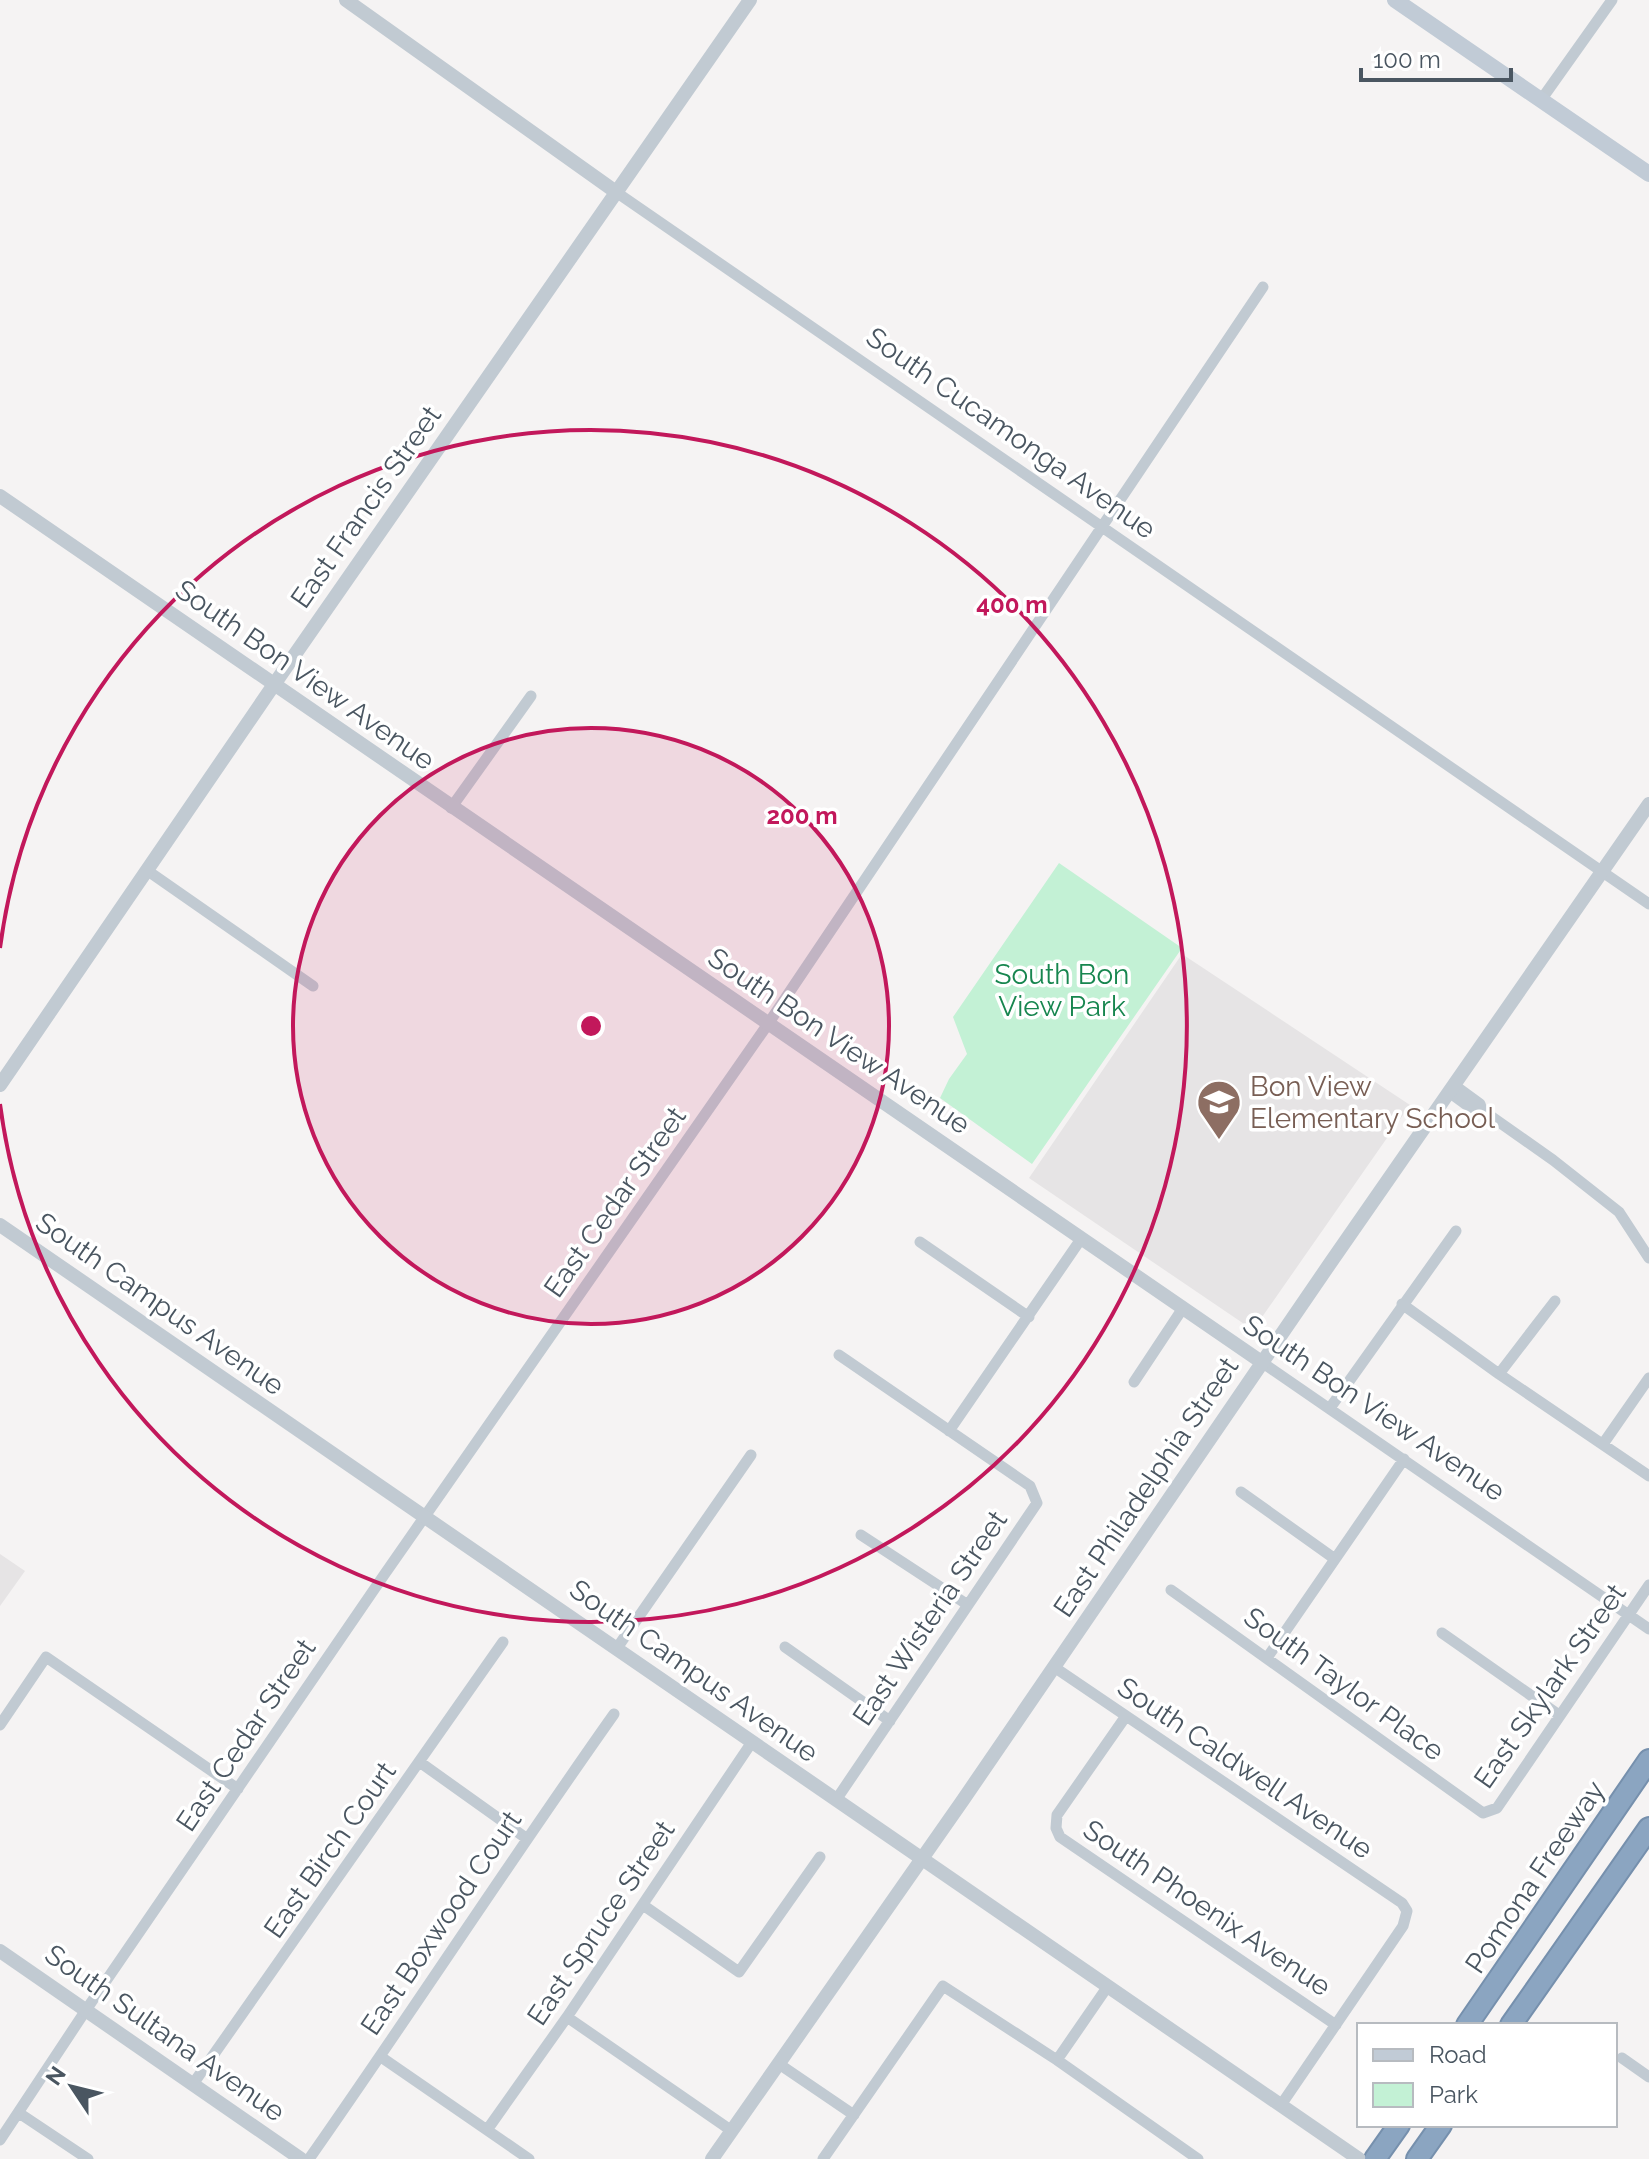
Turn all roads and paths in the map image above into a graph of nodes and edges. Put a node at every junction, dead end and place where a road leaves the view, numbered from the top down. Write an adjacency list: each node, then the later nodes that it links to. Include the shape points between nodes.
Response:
1 (346, 0): 7 (street, South Cucamonga Avenue)
2 (750, 0): 7 (street, East Francis Street)
3 (1395, 0): 5 (main road)
4 (1612, 0): 5 (street)
5 (1541, 100): 6 (main road)
6 (1649, 174)
7 (616, 192): 10 (street, South Cucamonga Avenue); 11 (street, East Francis Street)
8 (1263, 287): 10 (street, East Cedar Street)
9 (0, 496): 11 (street, South Bon View Avenue)
10 (1101, 527): 16 (street, South Cucamonga Avenue); 19 (street, East Cedar Street)
11 (273, 686): 14 (street, South Bon View Avenue); 15 (street, East Francis Street)
12 (531, 696): 14 (street)
13 (1649, 804): 16 (street, East Philadelphia Street)
14 (451, 808): 19 (street, South Bon View Avenue)
15 (148, 871): 18 (street); 20 (street, East Francis Street)
16 (1603, 872): 17 (street, South Cucamonga Avenue); 21 (street, East Philadelphia Street)
17 (1649, 904)
18 (313, 986)
19 (768, 1024): 24 (street, South Bon View Avenue); 43 (street, East Cedar Street)
20 (0, 1085)
21 (1452, 1089): 26 (street, via 1475,1111 1482,1110 1619,1212); 32 (street, East Philadelphia Street)
22 (0, 1225): 43 (street, South Campus Avenue)
23 (1456, 1231): 28 (street)
24 (1081, 1239): 29 (street, South Bon View Avenue); 30 (street)
25 (920, 1242): 30 (street)
26 (1649, 1258)
27 (1555, 1301): 33 (street)
28 (1402, 1304): 33 (street); 36 (street)
29 (1183, 1308): 32 (street, South Bon View Avenue); 35 (street)
30 (1029, 1317): 37 (street)
31 (839, 1355): 37 (street)
32 (1263, 1363): 36 (street, South Bon View Avenue); 56 (street, East Philadelphia Street)
33 (1499, 1374): 38 (street)
34 (1649, 1378): 38 (street)
35 (1134, 1382)
36 (1330, 1408): 40 (street, South Bon View Avenue)
37 (949, 1431): 48 (street, East Wisteria Street, via 1030,1486 1037,1503)
38 (1603, 1444): 41 (street)
39 (751, 1455): 54 (street)
40 (1404, 1459): 45 (street); 49 (street, South Bon View Avenue)
41 (1649, 1476)
42 (1241, 1492): 45 (street)
43 (424, 1518): 54 (street, South Campus Avenue); 65 (street, East Cedar Street)
44 (861, 1535): 48 (street)
45 (1335, 1559): 55 (street)
46 (1649, 1585): 49 (street, East Skylark Street)
47 (1171, 1590): 55 (street, South Taylor Place)
48 (968, 1605): 60 (street, East Wisteria Street)
49 (1628, 1615): 50 (street, South Bon View Avenue); 58 (street, East Skylark Street)
50 (1649, 1629)
51 (1442, 1633): 58 (street)
52 (503, 1642): 64 (street, East Birch Court)
53 (785, 1647): 60 (street)
54 (617, 1648): 62 (street, South Campus Avenue)
55 (1267, 1658): 67 (street, South Taylor Place, via 1483,1813)
56 (1054, 1667): 59 (street, South Caldwell Avenue); 71 (street, East Philadelphia Street)
57 (614, 1714): 69 (street, East Boxwood Court)
58 (1559, 1715): 67 (street, East Skylark Street)
59 (1126, 1716): 79 (street, South Phoenix Avenue, via 1057,1815 1060,1837); 79 (street, South Caldwell Avenue, via 1402,1903 1407,1911 1403,1926)
60 (890, 1721): 66 (street, East Wisteria Street)
61 (0, 1725): 65 (street, via 46,1657)
62 (752, 1742): 66 (street, South Campus Avenue); 72 (street, East Spruce Street)
63 (1649, 1760): 77 (highway, Pomona Freeway)
64 (421, 1763): 69 (street); 85 (street, East Birch Court)
65 (238, 1789): 75 (street, East Cedar Street)
66 (836, 1800): 71 (street, South Campus Avenue)
67 (1490, 1812)
68 (1649, 1828): 78 (highway)
69 (526, 1838): 80 (street, East Boxwood Court)
70 (820, 1857): 72 (street, via 739,1972)
71 (922, 1859): 74 (street, South Campus Avenue); 83 (street, East Philadelphia Street)
72 (643, 1905): 76 (street, East Spruce Street)
73 (0, 1951): 75 (street, South Sultana Avenue)
74 (1108, 1986): 82 (street); 86 (street, South Campus Avenue)
75 (86, 2010): 85 (street, South Sultana Avenue); 87 (street, East Cedar Street)
76 (567, 2017): 90 (street, East Spruce Street); 91 (street)
77 (1468, 2023)
78 (1512, 2023)
79 (1336, 2025): 86 (street)
80 (381, 2057): 90 (street); 97 (street, East Boxwood Court)
81 (1622, 2058): 84 (street)
82 (1057, 2060): 88 (street, via 943,1986); 101 (street)
83 (779, 2064): 88 (street); 91 (street, East Philadelphia Street)
84 (1649, 2077)
85 (193, 2084): 96 (street, South Sultana Avenue)
86 (1281, 2105): 102 (street, South Campus Avenue)
87 (19, 2113): 93 (street, East Cedar Street); 95 (street)
88 (854, 2115): 100 (street)
89 (1440, 2127): 94 (highway)
90 (487, 2130): 98 (street)
91 (732, 2131): 99 (street, East Philadelphia Street)
92 (1393, 2133): 103 (highway)
93 (0, 2140)
94 (1419, 2156)
95 (88, 2159)
96 (301, 2159)
97 (309, 2159)
98 (529, 2159)
99 (712, 2159)
100 (823, 2159)
101 (1198, 2159)
102 (1359, 2159)
103 (1375, 2159)

